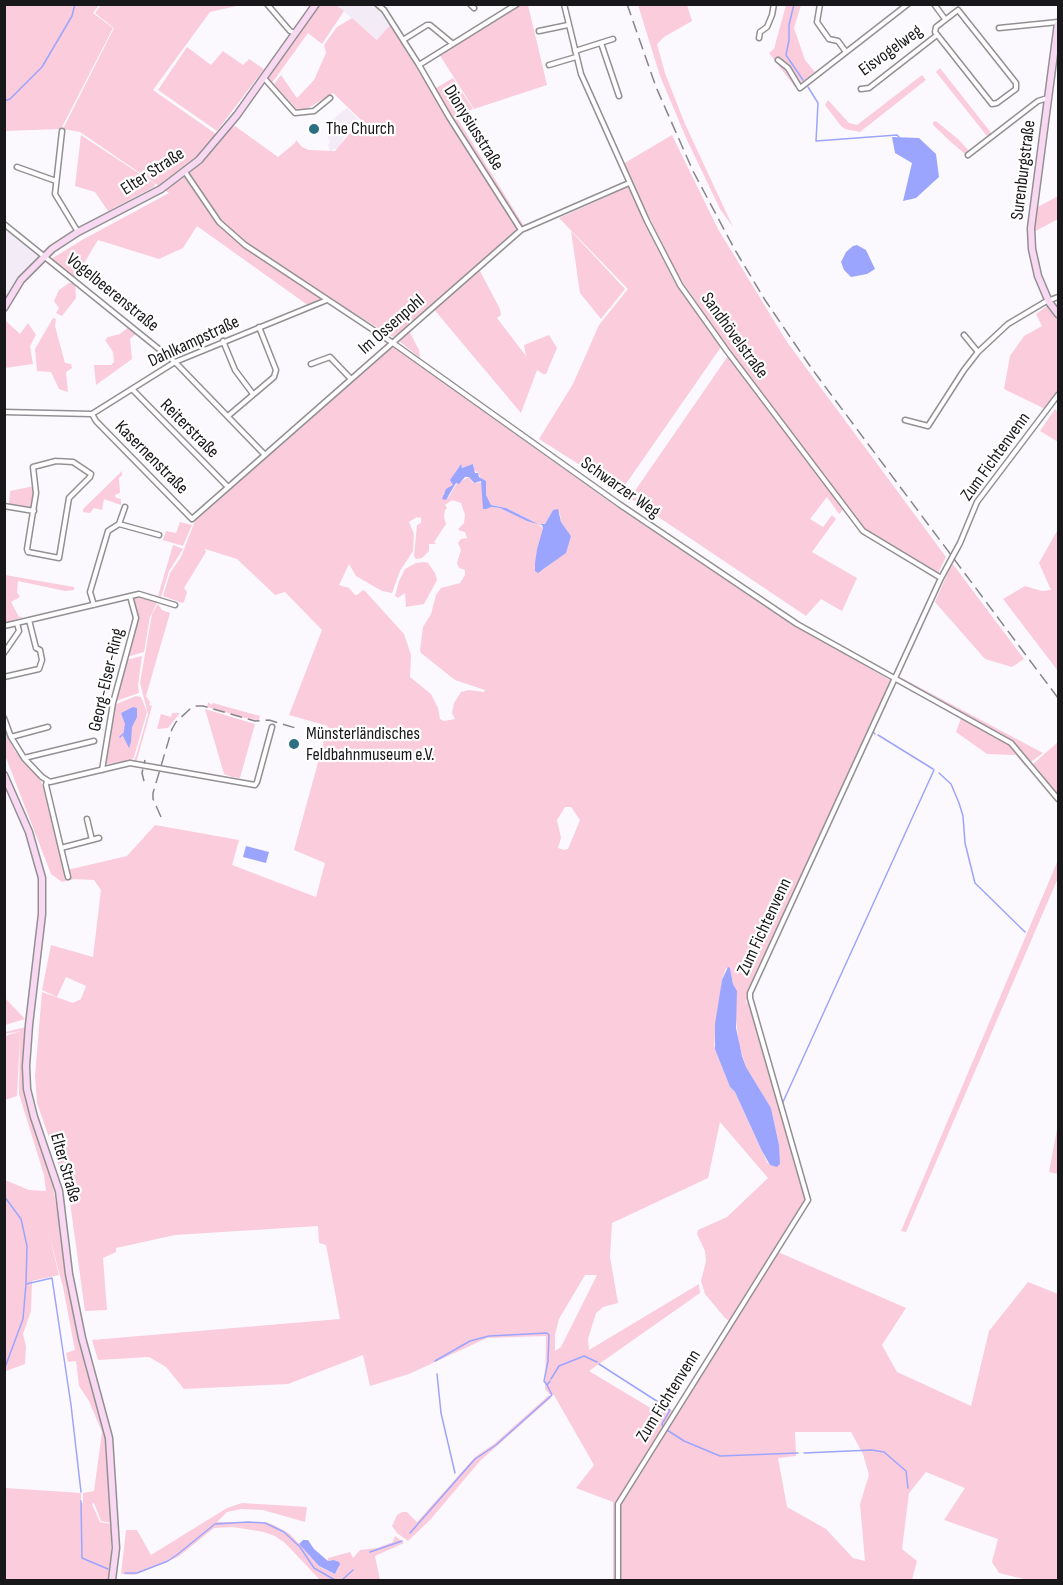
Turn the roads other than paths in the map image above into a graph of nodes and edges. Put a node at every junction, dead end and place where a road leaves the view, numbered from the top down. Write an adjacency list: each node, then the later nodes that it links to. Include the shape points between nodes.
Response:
1 (267, 4): 15 (street)
2 (316, 4): 15 (main road, Elter Straße)
3 (377, 4): 19 (street, Dionysiusstraße)
4 (517, 4): 21 (street)
5 (564, 4): 12 (street, Sandhövelstraße)
6 (774, 4): 17 (street)
7 (820, 4): 24 (street, via 817,22 829,39 838,41)
8 (908, 4): 24 (street)
9 (934, 4): 10 (street)
10 (945, 19): 16 (street, via 936,27); 16 (street, via 961,12 1016,83 1016,89 992,104)
11 (1059, 23): 13 (street); 22 (main road, Surenburgstraße)
12 (568, 24): 14 (street); 23 (street, Sandhövelstraße)
13 (999, 28)
14 (539, 31)
15 (296, 33): 29 (main road, Elter Straße)
16 (937, 34): 30 (street, Eisvogelweg, via 869,88)
17 (759, 38)
18 (612, 39): 20 (street)
19 (403, 40): 21 (street, via 427,25); 27 (street, Dionysiusstraße)
20 (602, 43): 23 (street); 31 (street)
21 (453, 44): 27 (street)
22 (1057, 45): 33 (main road, Surenburgstraße)
23 (575, 51): 25 (street, Sandhövelstraße)
24 (846, 52): 26 (street, via 800,88)
25 (576, 57): 28 (street); 39 (street, Sandhövelstraße)
26 (778, 60)
27 (419, 65): 41 (street, Dionysiusstraße)
28 (549, 65)
29 (264, 78): 32 (street, via 295,112 314,111); 37 (main road, Elter Straße, via 217,141)
30 (861, 89)
31 (619, 96)
32 (330, 98)
33 (1048, 98): 35 (street, via 1038,101); 46 (main road, Surenburgstraße, via 1031,228 1035,264)
34 (62, 131): 38 (street)
35 (968, 155)
36 (17, 167): 38 (street)
37 (185, 172): 42 (main road, Elter Straße); 45 (street, Schwarzer Weg, via 219,222)
38 (56, 181): 42 (street, via 55,194)
39 (629, 183): 41 (street, Im Ossenpohl); 72 (street, Sandhövelstraße, via 680,285 863,531)
40 (4, 224): 43 (street, Vogelbeerenstraße)
41 (521, 230): 52 (street, Im Ossenpohl)
42 (78, 232): 43 (main road, Elter Straße)
43 (44, 255): 47 (main road, Elter Straße, via 21,280); 54 (street, Vogelbeerenstraße)
44 (1059, 297): 46 (street)
45 (328, 300): 49 (street, Dahlkampstraße); 52 (street, Schwarzer Weg)
46 (1049, 302): 48 (main road, Surenburgstraße); 53 (street, via 1008,324)
47 (4, 308)
48 (1059, 315)
49 (259, 327): 51 (street, Dahlkampstraße); 58 (street, via 276,370)
50 (964, 335): 53 (street)
51 (223, 341): 54 (street, Dahlkampstraße); 58 (street, via 235,370)
52 (393, 343): 56 (street, Im Ossenpohl); 81 (street, Schwarzer Weg, via 619,504 797,624)
53 (978, 352): 63 (street, via 928,426)
54 (175, 362): 57 (street, Dahlkampstraße); 62 (street, Vogelbeerenstraße)
55 (311, 364): 56 (street, via 330,357)
56 (351, 379): 64 (street, Im Ossenpohl)
57 (132, 389): 61 (street, Dahlkampstraße); 65 (street, Reiterstraße)
58 (253, 394): 62 (street)
59 (1059, 395): 72 (street, Zum Fichtenvenn, via 977,502)
60 (4, 412): 61 (street)
61 (92, 414): 69 (street, Kasernenstraße)
62 (228, 416): 64 (street, Vogelbeerenstraße)
63 (905, 420)
64 (264, 454): 65 (street, Im Ossenpohl)
65 (228, 487): 69 (street, Im Ossenpohl)
66 (4, 506): 68 (street)
67 (124, 507): 70 (street)
68 (34, 511): 68 (street, via 28,552 59,558 69,498 91,474 69,462 33,467)
69 (192, 519)
70 (119, 524): 71 (street); 75 (street, via 108,531 90,592)
71 (159, 535)
72 (940, 578): 81 (street, Zum Fichtenvenn)
73 (130, 596): 74 (street, via 139,594); 75 (street); 88 (street, Georg-Elser-Ring, via 136,618 112,708)
74 (175, 604)
75 (94, 605): 76 (street)
76 (29, 620): 77 (street); 80 (street, via 36,648 40,650 39,669)
77 (17, 623): 78 (street); 79 (street, via 19,631)
78 (4, 626)
79 (4, 653)
80 (4, 678)
81 (895, 679): 91 (street, Schwarzer Weg, via 1011,743); 98 (street, Zum Fichtenvenn, via 749,995 808,1200 618,1504)
82 (4, 718): 85 (street)
83 (272, 727): 88 (street, via 255,785 130,764)
84 (48, 728): 85 (street)
85 (12, 737): 87 (street)
86 (94, 741): 87 (street, Georg-Elser-Ring)
87 (24, 758): 90 (street)
88 (102, 770): 90 (street)
89 (4, 775): 97 (main road, Elter Straße, via 29,832 41,872 43,905 29,1024 27,1089 59,1191 69,1274 109,1438 115,1540)
90 (47, 781): 95 (street)
91 (1059, 799)
92 (87, 819): 94 (street)
93 (99, 838): 94 (street)
94 (92, 840): 95 (street)
95 (61, 848): 96 (street)
96 (68, 877)
97 (112, 1581)
98 (618, 1581)

